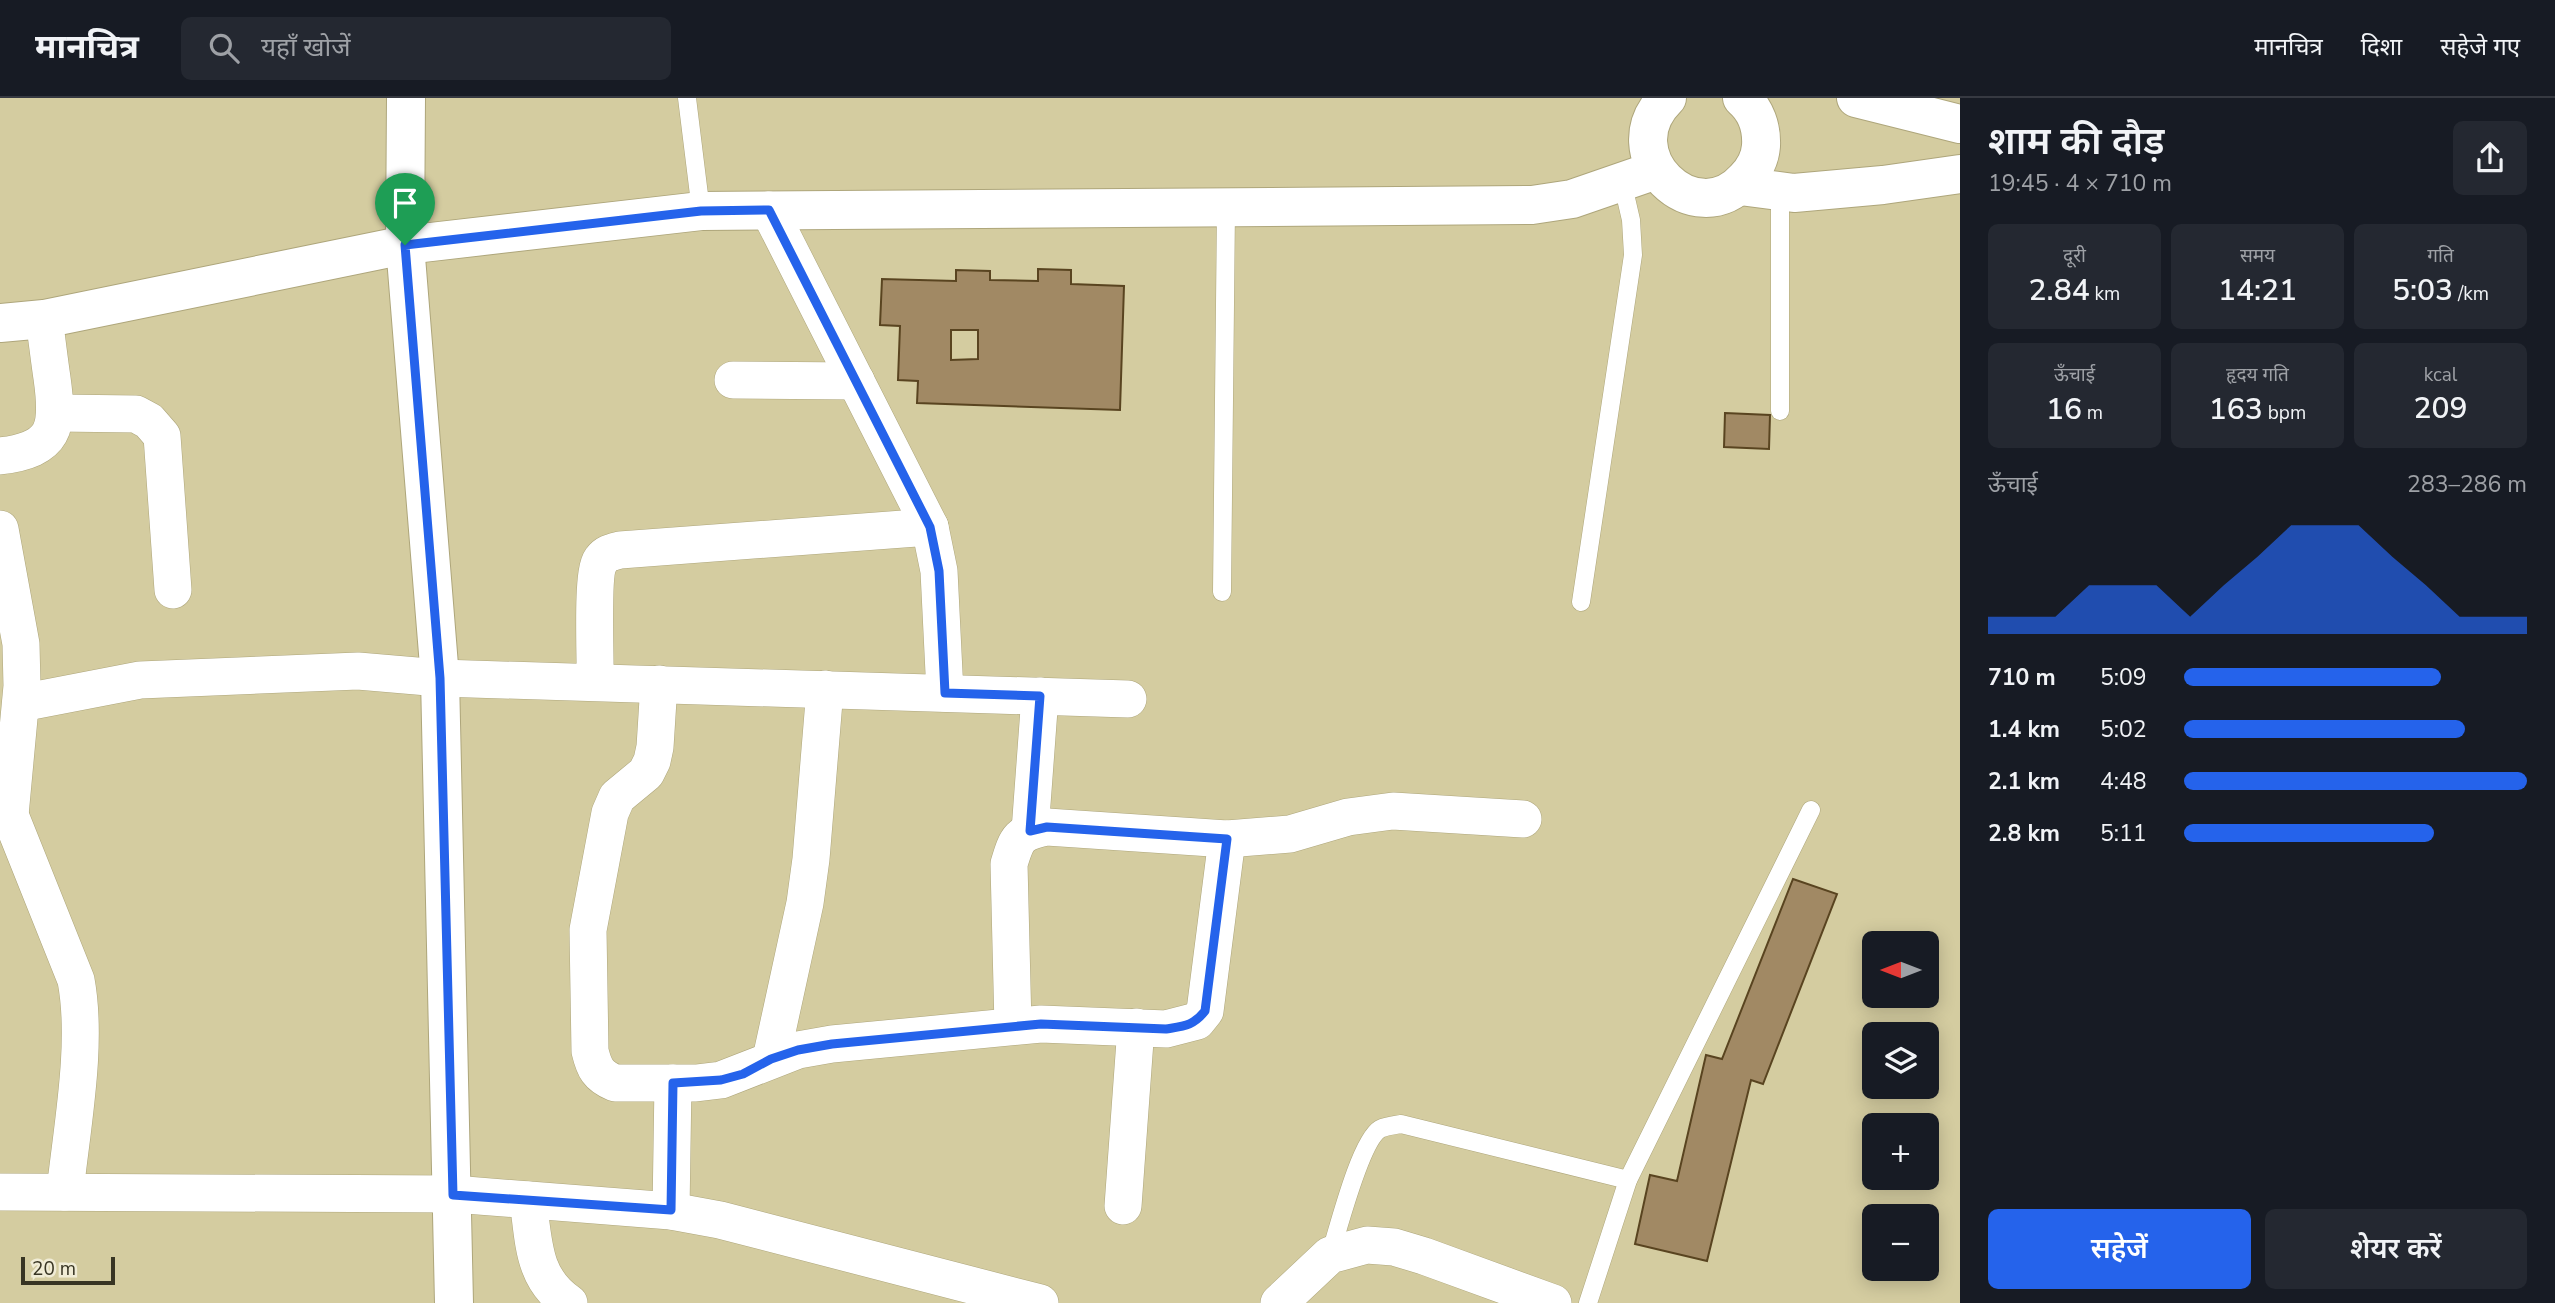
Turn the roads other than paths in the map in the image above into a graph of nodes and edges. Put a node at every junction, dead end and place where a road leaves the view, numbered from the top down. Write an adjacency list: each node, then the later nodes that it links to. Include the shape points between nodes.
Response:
1 (406, 98): 14 (street)
2 (687, 98): 13 (lane)
3 (1667, 98): 8 (street, via 1653,115 1649,152)
4 (1742, 98): 9 (street, via 1758,118 1762,136 1760,155)
5 (1862, 99): 6 (street)
6 (1960, 124)
7 (1960, 174): 10 (street)
8 (1639, 175): 9 (street, via 1704,197 1723,195); 11 (street, via 1572,199 1532,205); 26 (lane, via 1631,220 1633,255)
9 (1740, 186): 10 (street)
10 (1787, 192): 19 (lane)
11 (1226, 208): 12 (street); 25 (lane)
12 (769, 210): 13 (street); 18 (street)
13 (701, 211): 14 (street)
14 (405, 245): 15 (street); 27 (street)
15 (44, 319): 16 (street); 20 (street)
16 (0, 323)
17 (733, 380): 18 (street)
18 (856, 381): 22 (street)
19 (1780, 411)
20 (57, 413): 21 (street, via 51,434 39,445); 24 (street, via 136,414 162,436)
21 (0, 456)
22 (930, 527): 28 (street, via 607,553 598,562 596,580); 31 (street, via 939,571)
23 (0, 529): 34 (street, via 21,644)
24 (173, 590)
25 (1222, 592)
26 (1581, 602)
27 (440, 678): 28 (street); 34 (street, via 358,671 140,680); 47 (street)
28 (596, 682): 29 (street)
29 (659, 684): 30 (street); 43 (street, via 652,761 646,773 617,797 610,813 592,901 587,962 590,1051 594,1067 615,1083)
30 (825, 689): 31 (street); 42 (street, via 811,859)
31 (945, 693): 32 (street)
32 (1040, 696): 33 (street); 38 (street)
33 (1128, 699)
34 (21, 703): 36 (street)
35 (1811, 810): 44 (lane)
36 (5, 816): 46 (street, via 76,980 81,1005)
37 (1523, 820): 39 (street, via 1393,811 1348,817 1290,834)
38 (1030, 831): 39 (street, via 1047,827); 40 (street, via 1016,841 1010,864)
39 (1227, 839): 41 (street, via 1205,1011 1197,1021 1183,1026)
40 (1013, 1026): 41 (street); 42 (street, via 832,1044)
41 (1136, 1027): 49 (street)
42 (771, 1059): 43 (street, via 721,1080)
43 (673, 1083): 50 (street)
44 (1628, 1180): 51 (lane, via 1401,1124 1381,1128 1363,1154); 57 (lane)
45 (0, 1192): 46 (street)
46 (65, 1192): 47 (street)
47 (453, 1195): 48 (street); 52 (street)
48 (528, 1200): 50 (street); 53 (street, via 541,1275)
49 (1123, 1206)
50 (671, 1210): 54 (street)
51 (1330, 1255): 55 (street); 56 (street, via 1367,1245 1394,1247)
52 (454, 1303)
53 (569, 1303)
54 (1039, 1303)
55 (1279, 1303)
56 (1553, 1303)
57 (1588, 1303)

